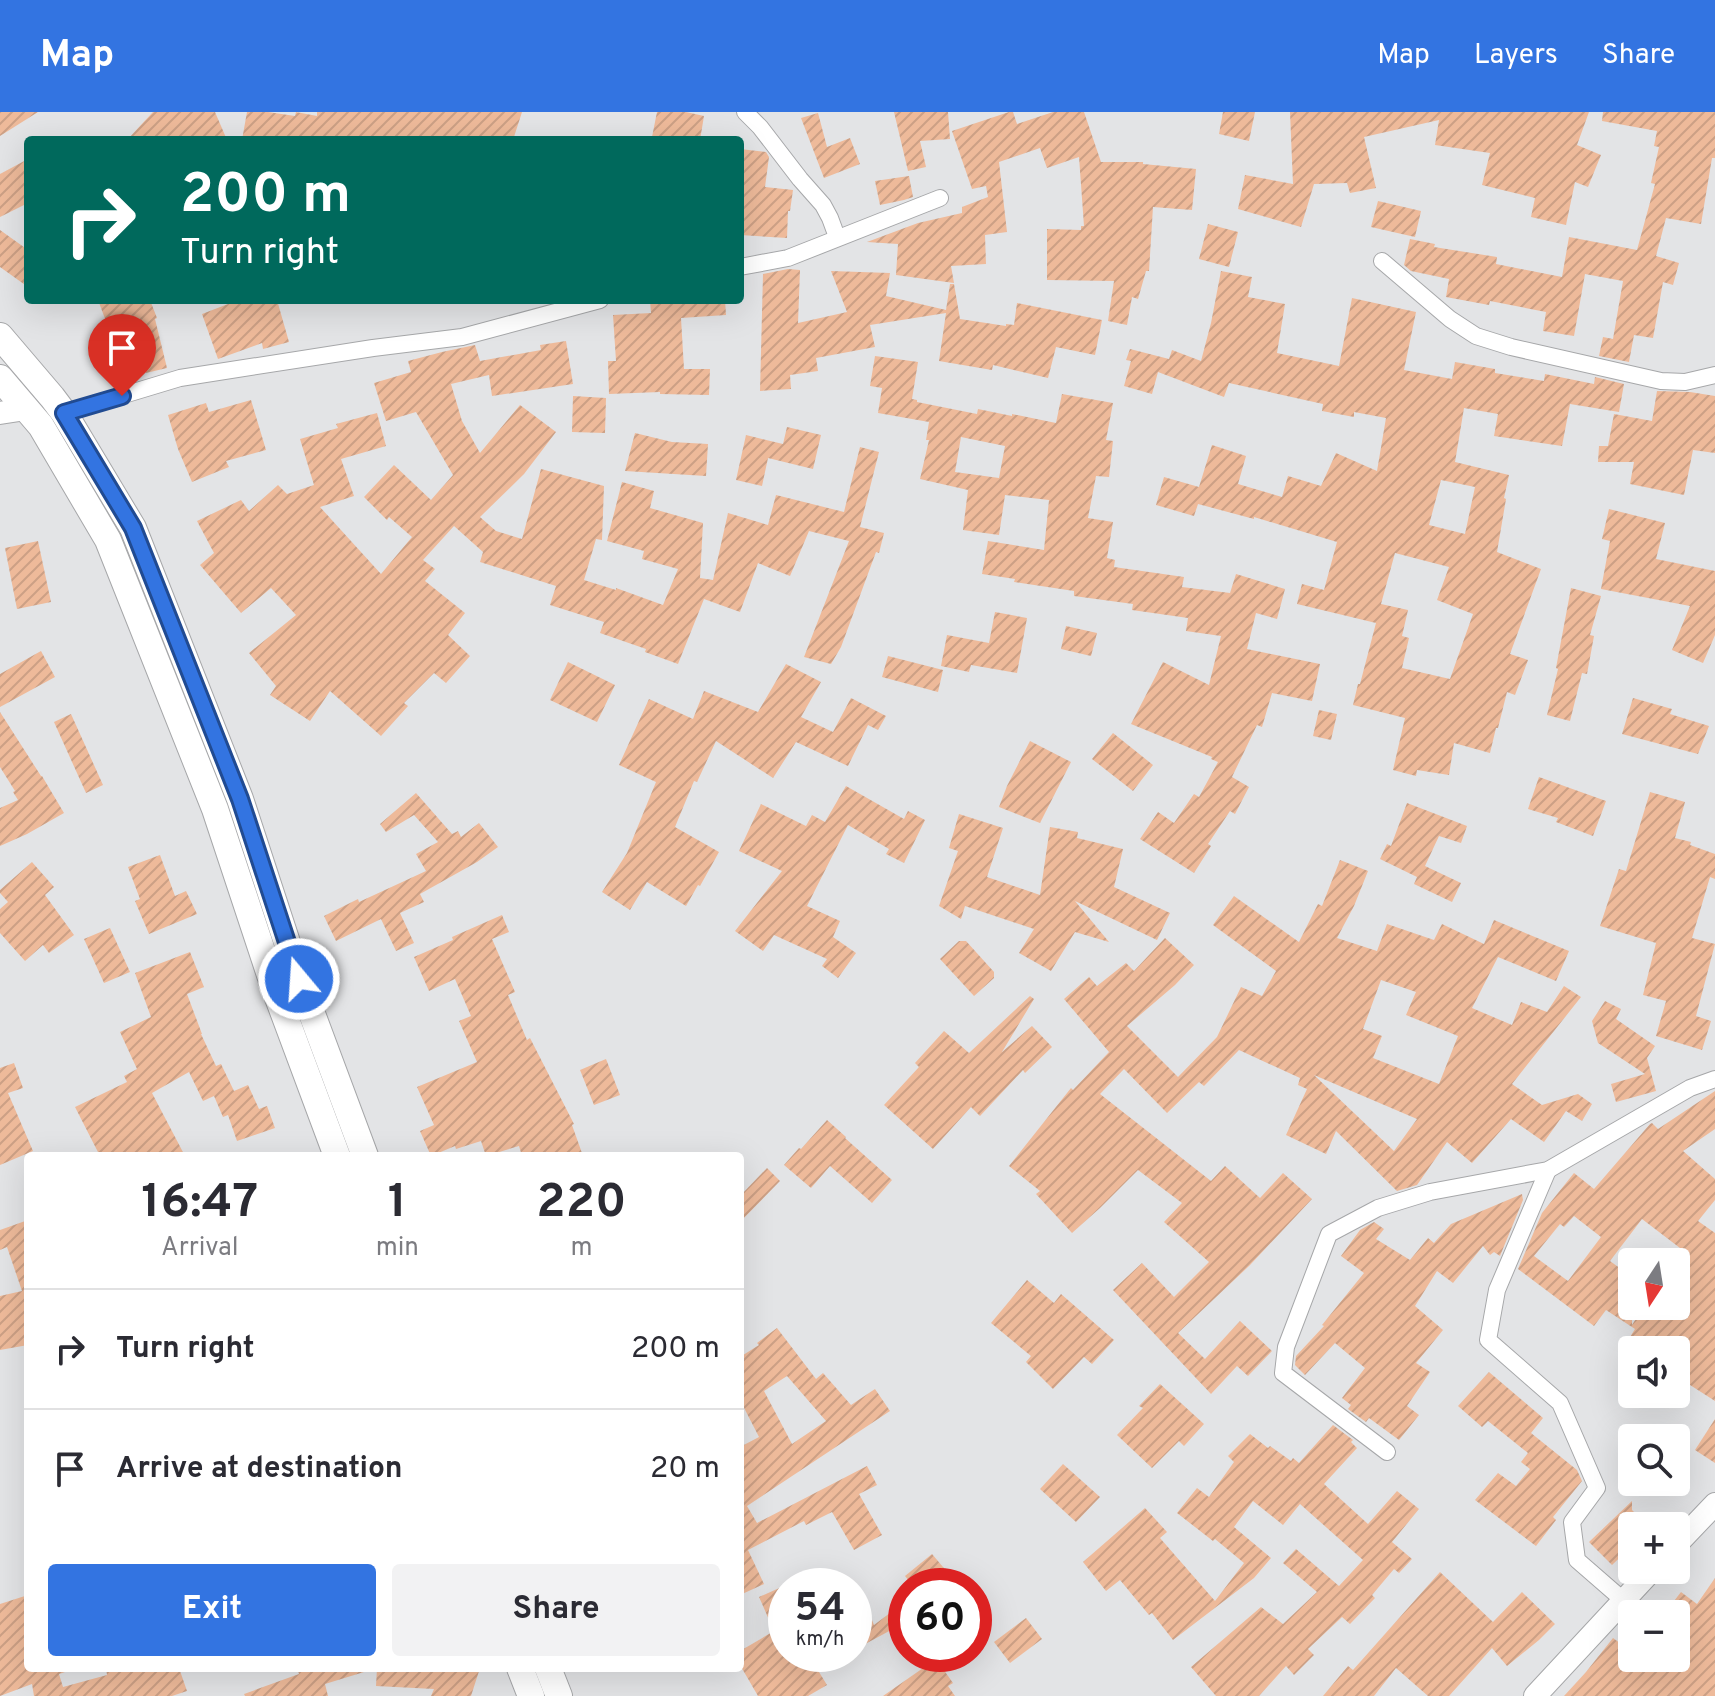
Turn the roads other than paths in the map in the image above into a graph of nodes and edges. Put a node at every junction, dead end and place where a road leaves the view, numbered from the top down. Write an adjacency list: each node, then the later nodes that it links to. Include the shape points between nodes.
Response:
1 (745, 112): 3 (street, via 823,205)
2 (940, 198): 3 (street)
3 (837, 237): 5 (street, via 788,258)
4 (1382, 261): 8 (street, via 1476,336 1661,381)
5 (744, 266)
6 (585, 304): 11 (street, via 462,337 180,378)
7 (0, 336): 11 (main road)
8 (1715, 375)
9 (0, 378): 10 (main road)
10 (13, 411): 13 (main road, via 41,426 108,540 215,809)
11 (64, 413): 14 (main road, via 133,528 240,799)
12 (1715, 1079): 15 (street, via 1690,1088)
13 (336, 1152)
14 (364, 1152)
15 (1548, 1170): 16 (street, via 1430,1192 1378,1208 1329,1234 1286,1347 1283,1373); 20 (street, via 1497,1290 1488,1340 1560,1403 1597,1488 1572,1522 1577,1560)
16 (1387, 1452)
17 (1715, 1504): 18 (street)
18 (1690, 1530)
19 (1638, 1584): 20 (street)
20 (1623, 1600)
21 (1618, 1605): 26 (street)
22 (522, 1672): 24 (main road)
23 (550, 1672): 25 (main road)
24 (531, 1696)
25 (559, 1696)
26 (1535, 1696)

